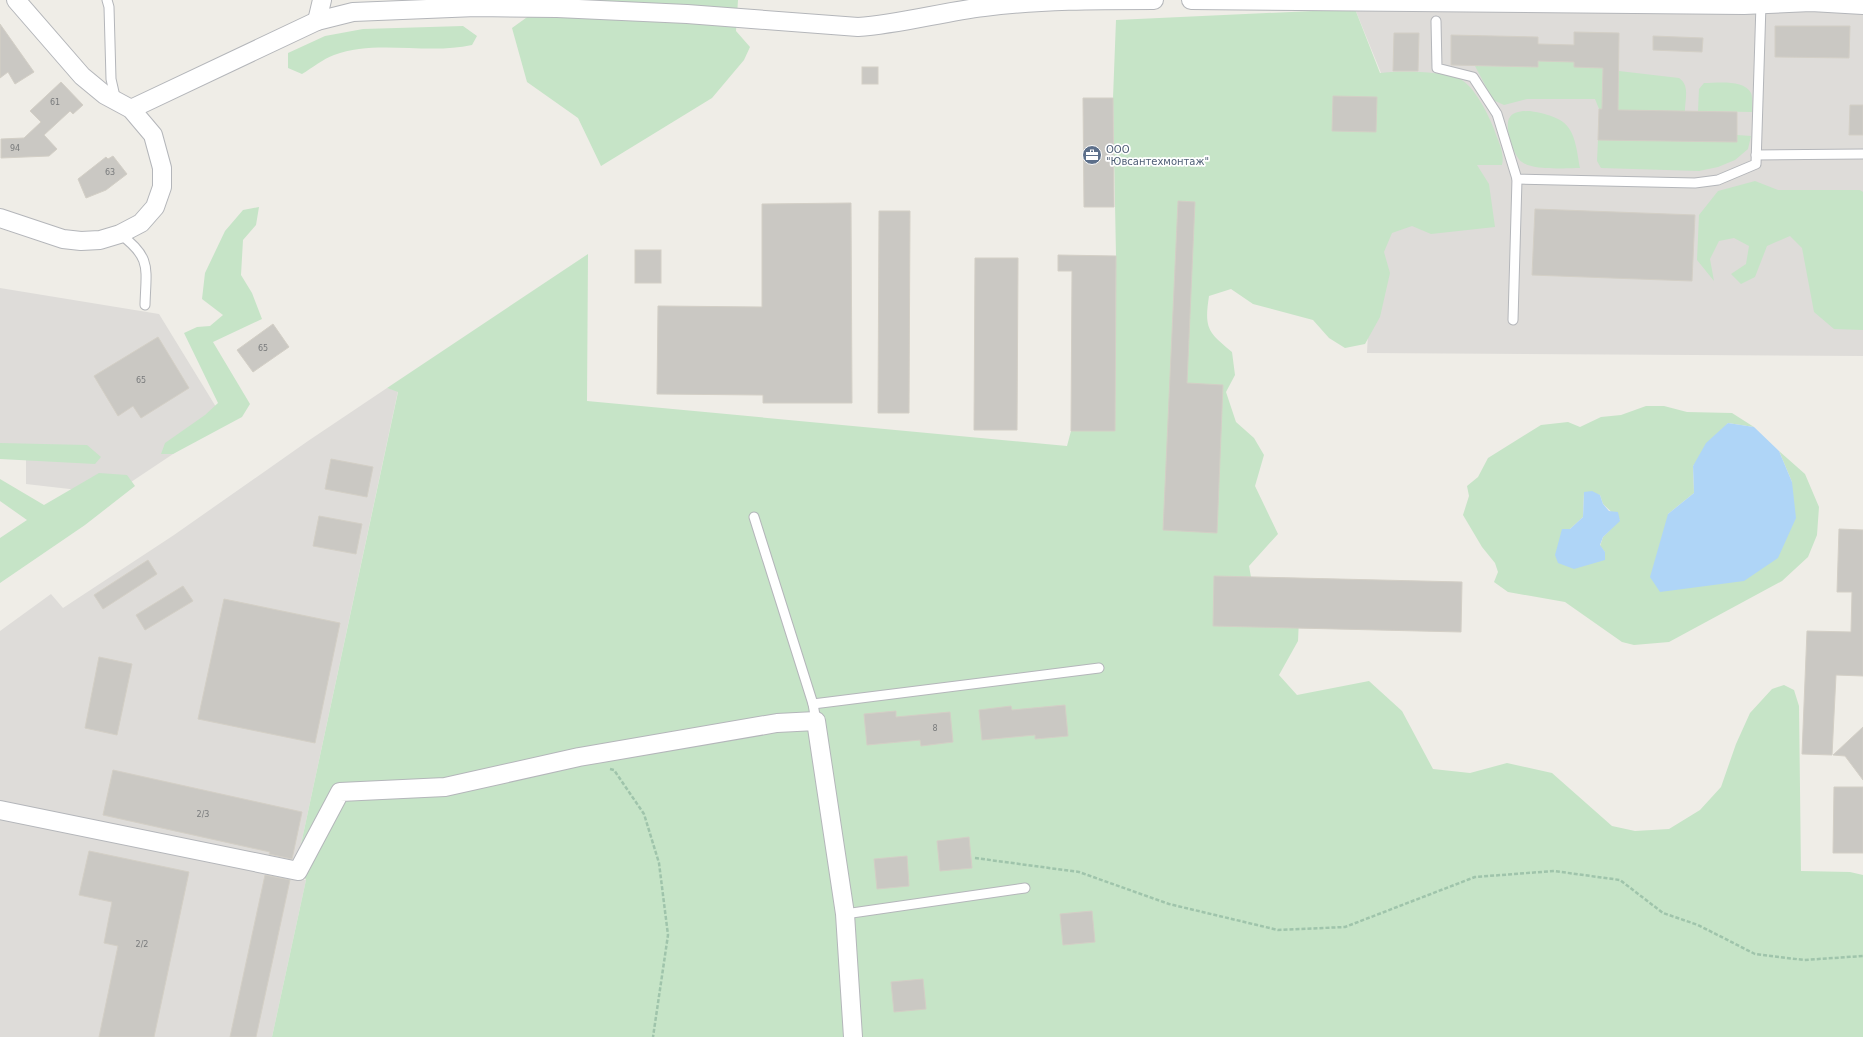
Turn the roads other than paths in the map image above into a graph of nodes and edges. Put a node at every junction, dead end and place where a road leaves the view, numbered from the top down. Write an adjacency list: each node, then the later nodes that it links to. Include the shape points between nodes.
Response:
1 (16, 0): 10 (street, via 82,76 105,95)
2 (107, 0): 10 (lane, via 111,80)
3 (322, 0): 8 (street)
4 (1154, 0): 8 (street, via 1060,0 984,7 884,25 858,27 687,14 498,8 353,12)
5 (1191, 0): 6 (street)
6 (1761, 4): 7 (street, via 1811,2); 12 (lane)
7 (1863, 5)
8 (317, 20): 10 (street)
9 (1436, 20): 13 (lane, via 1437,68 1473,77 1497,114)
10 (123, 105): 15 (street, via 153,135 162,168 162,187 155,207 141,223)
11 (1863, 154): 12 (lane)
12 (1756, 155): 13 (lane, via 1756,164 1718,180 1695,183)
13 (1517, 179): 17 (lane)
14 (0, 218): 15 (street, via 63,239 100,240)
15 (120, 234): 16 (lane, via 134,245 144,258)
16 (145, 305)
17 (1513, 320)
18 (754, 517): 20 (lane)
19 (1099, 668): 20 (lane)
20 (814, 713): 21 (street, via 777,723 580,757 445,787 340,792 298,872); 23 (street)
21 (0, 810)
22 (1025, 888): 23 (lane)
23 (845, 914): 24 (street)
24 (853, 1037)

